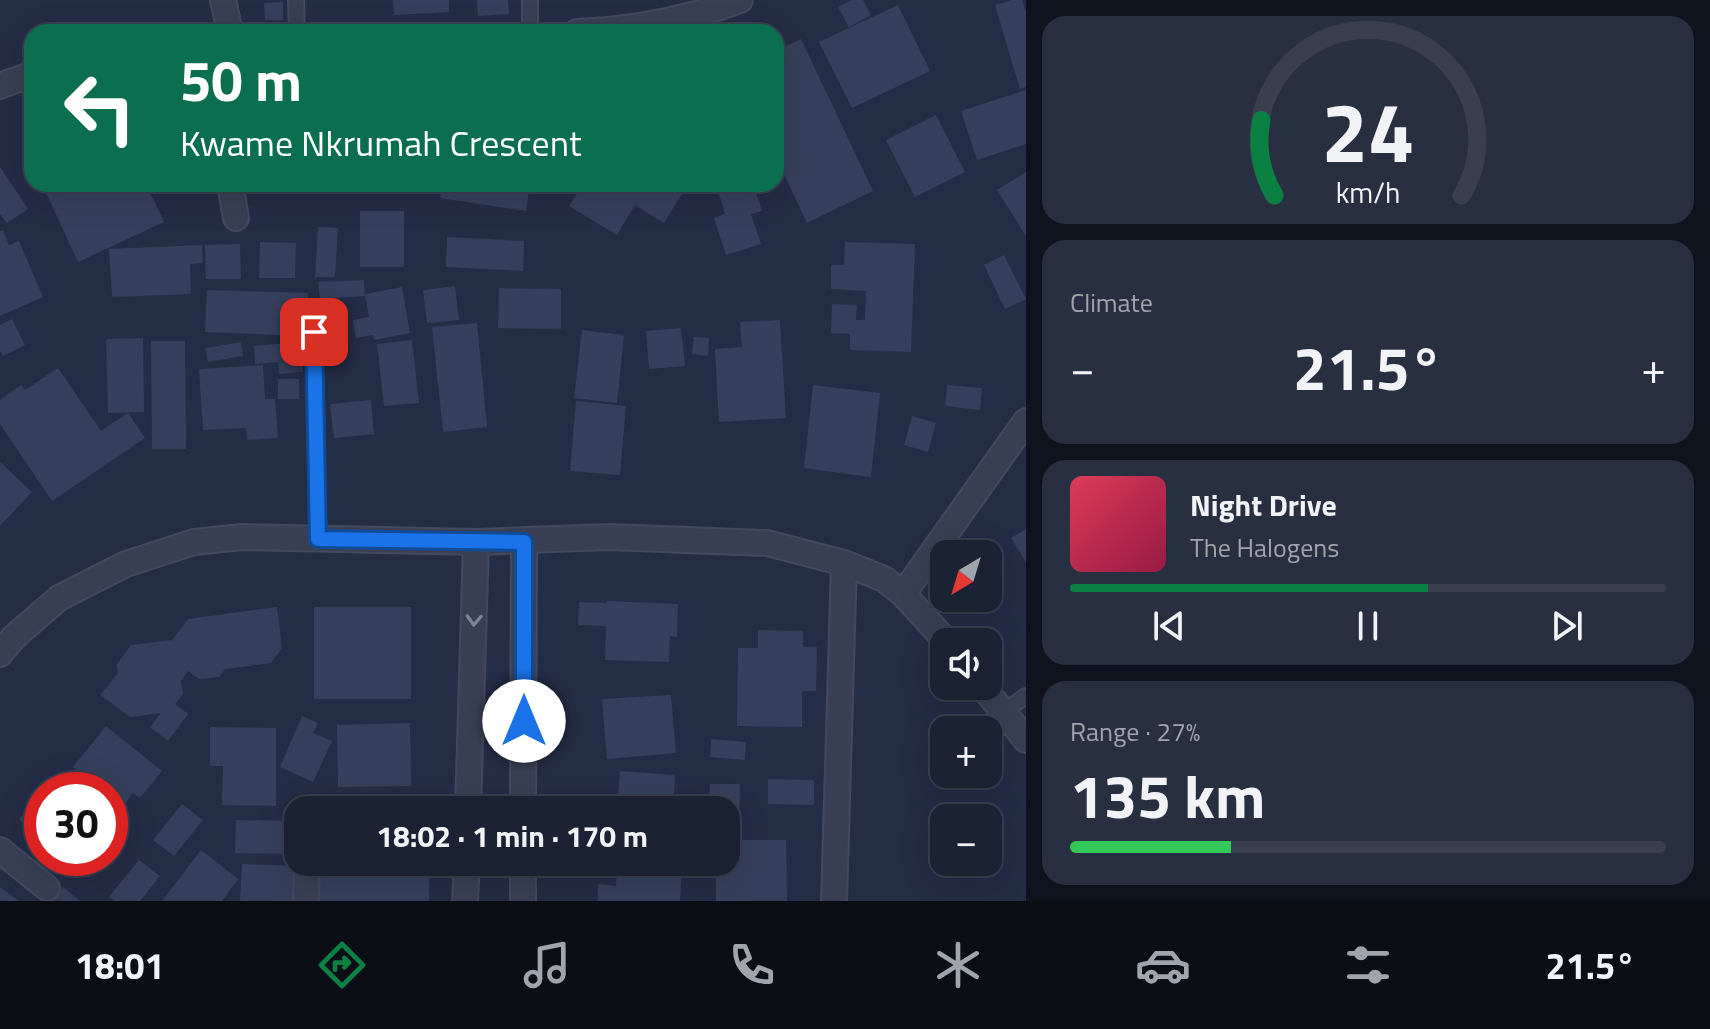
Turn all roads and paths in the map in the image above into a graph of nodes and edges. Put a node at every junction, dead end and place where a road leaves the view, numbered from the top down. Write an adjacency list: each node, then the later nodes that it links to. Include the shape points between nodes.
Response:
1 (223, 0): 5 (street)
2 (296, 0): 6 (lane)
3 (530, 0): 7 (lane)
4 (740, 0): 8 (street)
5 (228, 24)
6 (297, 24)
7 (530, 24)
8 (644, 24)
9 (24, 77): 10 (street)
10 (0, 86)
11 (231, 192): 12 (street)
12 (236, 218)
13 (314, 332): 15 (lane)
14 (1026, 421): 19 (street)
15 (318, 539): 16 (street); 21 (street, via 194,542 126,564 59,598)
16 (476, 542): 17 (street); 26 (street, one-way to 26)
17 (524, 542): 18 (street, via 609,537 767,543); 27 (street)
18 (844, 563): 19 (street, via 884,579); 36 (street)
19 (903, 594): 20 (street)
20 (934, 628)
21 (0, 654)
22 (1026, 696): 24 (lane)
23 (993, 700): 24 (street)
24 (1003, 712): 25 (street)
25 (1026, 740)
26 (468, 796)
27 (523, 796)
28 (0, 850): 32 (street)
29 (307, 876): 33 (street)
30 (466, 876): 34 (street)
31 (523, 876): 35 (street)
32 (47, 888)
33 (306, 901)
34 (465, 901)
35 (523, 901)
36 (834, 901)

